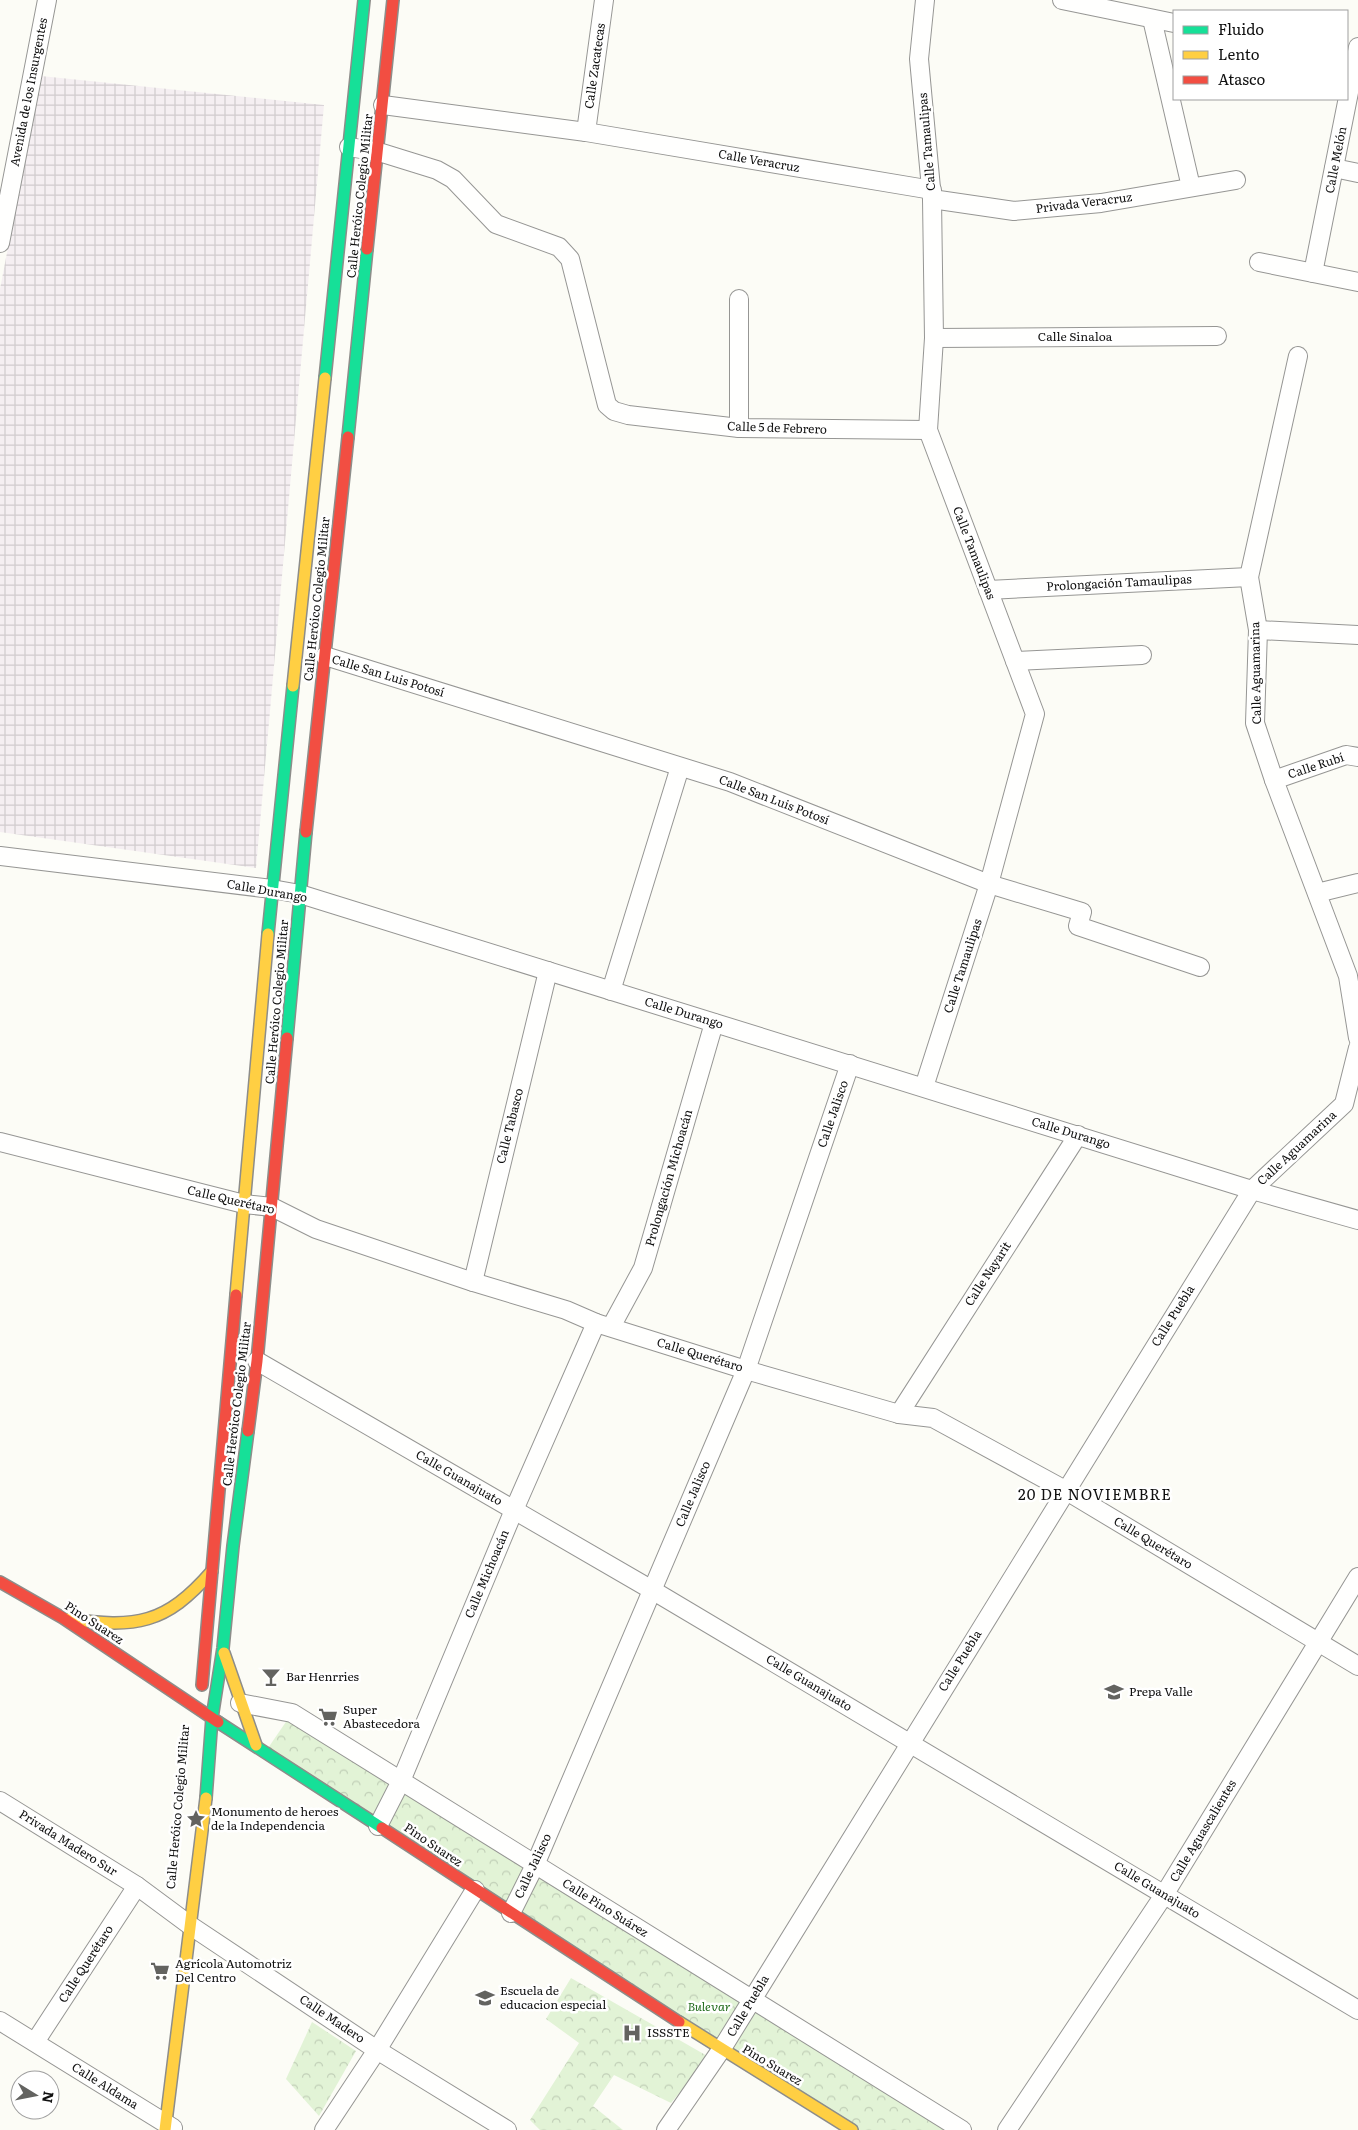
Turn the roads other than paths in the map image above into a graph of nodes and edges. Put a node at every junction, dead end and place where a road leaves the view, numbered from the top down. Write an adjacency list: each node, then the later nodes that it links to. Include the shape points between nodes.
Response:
1 (47, 0): 21 (street, Avenida de los Insurgentes)
2 (364, 0): 14 (main road, Calle Heróico Colegio Militar)
3 (394, 0): 12 (main road, Calle Heróico Colegio Militar)
4 (604, 0): 13 (street, Calle Zacatecas)
5 (925, 0): 20 (street, Calle Tamaulipas, via 919,59)
6 (1062, 0): 7 (street)
7 (1152, 18): 8 (street); 19 (street)
8 (1173, 23)
9 (1355, 57): 10 (street, Calle Melón)
10 (1348, 94)
11 (1347, 100): 16 (street, Calle Melón)
12 (383, 105): 13 (street, Calle Veracruz); 15 (main road, Calle Heróico Colegio Militar)
13 (586, 132): 20 (street, Calle Veracruz)
14 (349, 147): 15 (street); 29 (main road, Calle Heróico Colegio Militar)
15 (379, 152): 29 (main road, Calle Heróico Colegio Militar); 30 (street, Calle 5 de Febrero, via 437,170 453,179 496,224 558,248 570,259 607,405 614,412)
16 (1334, 168): 17 (street); 23 (street, Calle Melón)
17 (1358, 173)
18 (1236, 180): 19 (street, Privada Veracruz)
19 (1191, 187): 20 (street, Privada Veracruz, via 1101,203 1014,210)
20 (932, 195): 27 (street, Calle Tamaulipas)
21 (0, 243)
22 (1259, 262): 23 (street)
23 (1314, 273): 24 (street)
24 (1358, 282)
25 (739, 298): 30 (street)
26 (1217, 336): 27 (street, Calle Sinaloa)
27 (934, 338): 31 (street, Calle Tamaulipas)
28 (1298, 356): 32 (street, Calle Aguamarina)
29 (338, 395): 34 (main road, Calle Heróico Colegio Militar); 34 (main road, Calle Heróico Colegio Militar)
30 (740, 428): 31 (street, Calle 5 de Febrero)
31 (928, 430): 33 (street, Calle Tamaulipas)
32 (1249, 577): 33 (street, Prolongación Tamaulipas); 35 (street, Calle Aguamarina)
33 (988, 590): 39 (street, Calle Tamaulipas)
34 (315, 615): 37 (main road, Calle Heróico Colegio Militar); 46 (main road, Calle Heróico Colegio Militar)
35 (1258, 630): 36 (street); 42 (street, Calle Aguamarina, via 1255,723)
36 (1358, 635)
37 (325, 656): 41 (street, Calle San Luis Potosí); 48 (main road, Calle Heróico Colegio Militar)
38 (1142, 656): 39 (street)
39 (1015, 661): 45 (street, Calle Tamaulipas, via 1035,714)
40 (1358, 757): 42 (street, Calle Rubí, via 1346,755)
41 (680, 767): 45 (street, Calle San Luis Potosí, via 730,782); 51 (street)
42 (1274, 780): 47 (street, Calle Aguamarina)
43 (0, 856): 46 (street, Calle Durango)
44 (1358, 883): 47 (street)
45 (989, 884): 49 (street, Calle San Luis Potosí, via 1082,912 1078,926); 57 (street, Calle Tamaulipas)
46 (272, 889): 48 (street, Calle Durango); 61 (main road, Calle Heróico Colegio Militar)
47 (1317, 893): 52 (street, Calle Aguamarina)
48 (300, 894): 50 (street, Calle Durango); 62 (main road, Calle Heróico Colegio Militar)
49 (1200, 967)
50 (548, 971): 51 (street, Calle Durango); 64 (street, Calle Tabasco)
51 (611, 991): 53 (street, Calle Durango)
52 (1355, 1000): 54 (street, Calle Aguamarina)
53 (714, 1022): 56 (street, Calle Durango); 65 (street, Prolongación Michoacán, via 643,1268)
54 (1358, 1038)
55 (1358, 1048): 60 (street, Calle Aguamarina, via 1344,1104)
56 (850, 1064): 57 (street, Calle Durango); 67 (street, Calle Jalisco)
57 (924, 1087): 58 (street, Calle Durango)
58 (1078, 1135): 60 (street, Calle Durango); 68 (street, Calle Nayarit)
59 (0, 1142): 61 (street, Calle Querétaro)
60 (1252, 1190): 63 (street, Calle Durango); 69 (street, Calle Puebla)
61 (244, 1204): 62 (street, Calle Querétaro); 71 (main road, Calle Heróico Colegio Militar)
62 (272, 1207): 64 (street, Calle Querétaro, via 316,1229); 66 (main road, Calle Heróico Colegio Militar)
63 (1358, 1220)
64 (473, 1282): 65 (street, Calle Querétaro, via 566,1310)
65 (603, 1325): 67 (street, Calle Querétaro); 70 (street, Calle Michoacán)
66 (257, 1361): 70 (street, Calle Guanajuato); 72 (main road, Calle Heróico Colegio Militar)
67 (746, 1370): 68 (street, Calle Querétaro); 76 (street, Calle Jalisco)
68 (899, 1414): 69 (street, Calle Querétaro, via 933,1418)
69 (1065, 1490): 78 (street, Calle Querétaro); 84 (street, Calle Puebla)
70 (514, 1510): 76 (street, Calle Guanajuato); 86 (street, Calle Michoacán)
71 (214, 1544): 72 (main road); 73 (main road, Calle Heróico Colegio Militar)
72 (233, 1546): 79 (main road, Calle Heróico Colegio Militar)
73 (212, 1571): 77 (main road, via 196,1591 159,1618 117,1624); 82 (main road, Calle Heróico Colegio Militar)
74 (1358, 1577): 78 (street, Calle Aguascalientes)
75 (0, 1582): 77 (main road, Pino Suarez)
76 (652, 1590): 84 (street, Calle Guanajuato); 90 (street, Calle Jalisco)
77 (63, 1618): 82 (main road, Pino Suarez)
78 (1317, 1641): 80 (street, Calle Querétaro); 93 (street, Calle Aguascalientes)
79 (223, 1648): 81 (main road); 83 (main road, Calle Heróico Colegio Militar)
80 (1358, 1666)
81 (240, 1703): 85 (main road); 86 (street, Calle Pino Suárez, via 292,1713)
82 (199, 1714): 83 (main road, Pino Suarez)
83 (212, 1718): 85 (main road, Pino Suarez); 95 (main road, Calle Heróico Colegio Militar, via 210,1761)
84 (910, 1742): 93 (street, Calle Guanajuato); 96 (street, Calle Puebla)
85 (256, 1745): 88 (main road, Pino Suarez)
86 (401, 1781): 88 (street, Calle Michoacán); 90 (street, Calle Pino Suárez)
87 (0, 1801): 91 (street, Privada Madero Sur)
88 (378, 1826): 92 (main road, Pino Suarez)
89 (189, 1843): 95 (main road, Calle Heróico Colegio Militar)
90 (535, 1865): 94 (street, Calle Jalisco); 96 (street, Calle Pino Suárez)
91 (136, 1886): 95 (street, Calle Madero); 99 (street, Calle Querétaro)
92 (475, 1890): 94 (main road, Pino Suarez); 100 (street)
93 (1164, 1894): 97 (street, Calle Guanajuato); 108 (street, Calle Aguascalientes)
94 (510, 1913): 101 (main road, Pino Suarez)
95 (187, 1922): 100 (street, Calle Madero); 102 (main road, Calle Heróico Colegio Militar)
96 (752, 1999): 101 (street, Calle Puebla); 107 (street, Calle Pino Suárez)
97 (1358, 2010)
98 (0, 2021): 99 (street, Calle Aldama)
99 (35, 2042): 102 (street, Calle Aldama)
100 (377, 2050): 103 (street); 104 (street, Calle Madero)
101 (721, 2050): 105 (street, Calle Puebla); 106 (main road, Pino Suarez)
102 (169, 2128)
103 (324, 2130)
104 (507, 2130)
105 (666, 2130)
106 (852, 2130)
107 (962, 2130)
108 (1007, 2130)

